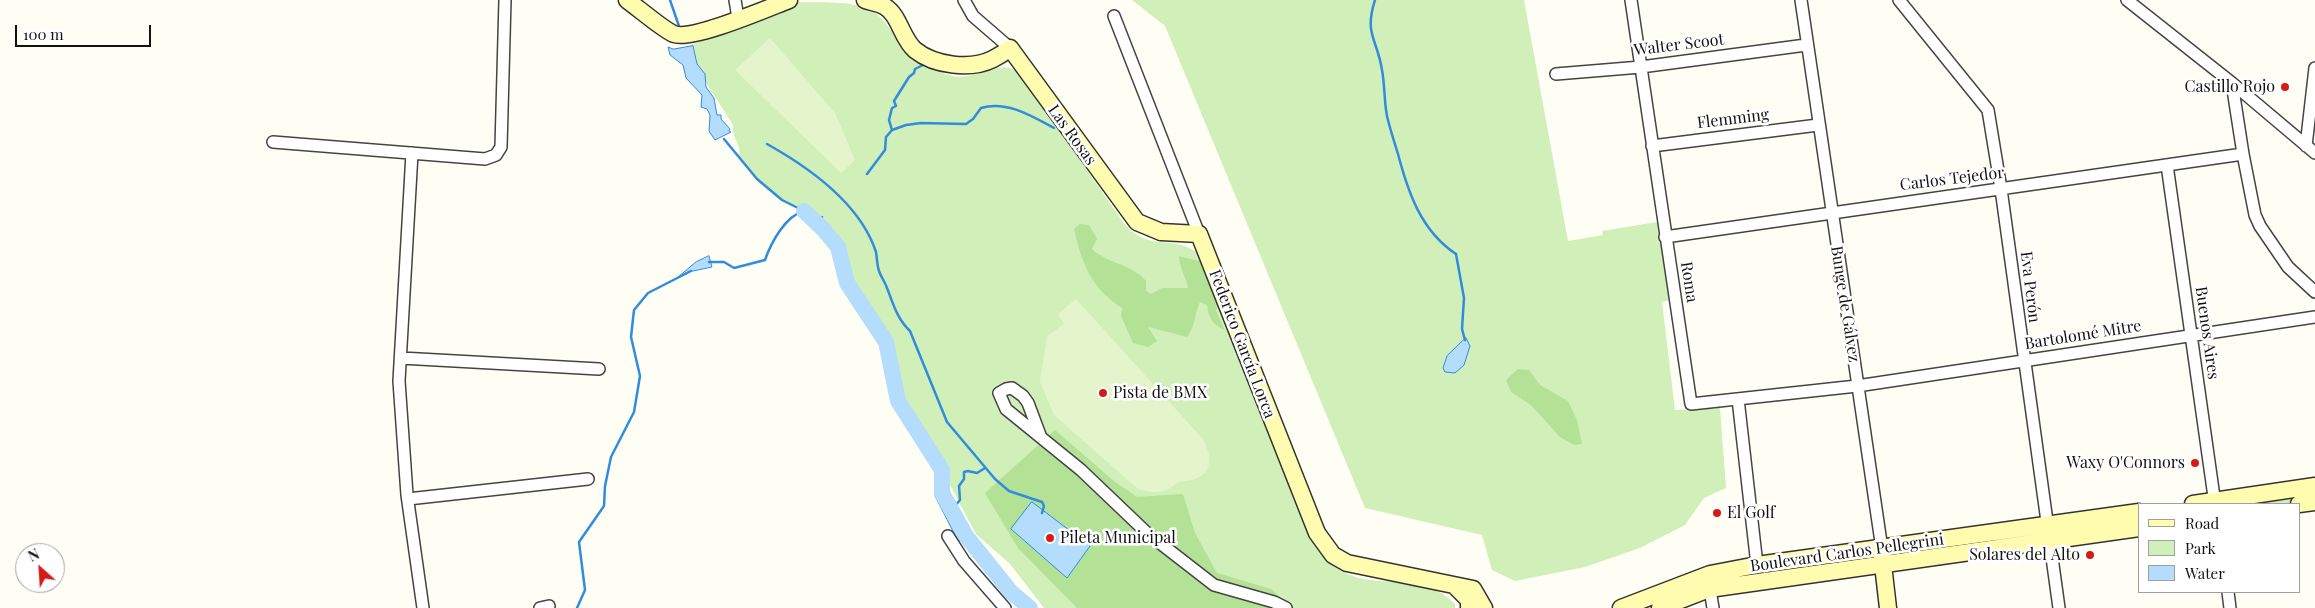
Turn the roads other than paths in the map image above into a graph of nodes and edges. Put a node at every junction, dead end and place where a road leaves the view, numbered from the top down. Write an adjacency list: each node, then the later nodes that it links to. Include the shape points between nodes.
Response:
1 (627, 0): 12 (street, via 669,32 682,36)
2 (735, 0): 12 (street)
3 (789, 0): 12 (street)
4 (865, 0): 14 (street, via 892,12 915,50 946,63 972,65 993,59)
5 (964, 0): 14 (street, Las Rosas, via 973,16)
6 (1632, 0): 15 (street, Roma)
7 (1801, 0): 13 (street, Bunge de Gálvez)
8 (1899, 0): 26 (street, Eva Perón, via 1988,110)
9 (2127, 0): 18 (street)
10 (507, 1): 23 (street, via 502,146 496,156 486,159)
11 (1114, 16): 28 (street, Federico García Lorca)
12 (738, 18)
13 (1806, 45): 15 (street, Walter Scoot); 19 (street, Bunge de Gálvez)
14 (1010, 48): 28 (street, Las Rosas, via 1137,222 1160,232)
15 (1641, 67): 17 (street, Walter Scoot); 21 (street, Roma)
16 (2315, 68): 22 (street)
17 (1556, 74)
18 (2232, 83): 22 (street); 24 (street)
19 (1818, 125): 21 (street, Flemming); 27 (street, Bunge de Gálvez)
20 (273, 142): 23 (street)
21 (1652, 146): 29 (street, Roma)
22 (2311, 149)
23 (412, 153): 33 (street)
24 (2242, 154): 25 (street, Carlos Tejedor); 30 (street, via 2260,226 2288,266)
25 (2167, 165): 26 (street, Carlos Tejedor); 32 (street, Buenos Aires)
26 (2001, 189): 27 (street, Carlos Tejedor); 34 (street, Eva Perón)
27 (1831, 211): 29 (street, Carlos Tejedor); 36 (street, Bunge de Gálvez)
28 (1199, 234): 52 (street, Federico García Lorca, via 1323,544 1347,564)
29 (1665, 237): 37 (street, Roma, via 1690,404)
30 (2315, 292)
31 (2315, 317): 32 (street, Bartolomé Mitre)
32 (2190, 334): 34 (street, Bartolomé Mitre); 43 (street, Buenos Aires)
33 (401, 358): 35 (street); 41 (street, via 399,381)
34 (2024, 360): 36 (street, Bartolomé Mitre); 47 (street, Eva Perón)
35 (599, 369)
36 (1857, 386): 37 (street, Roma); 49 (street, Bunge de Gálvez)
37 (1738, 399): 50 (street)
38 (1040, 434): 38 (street, via 1023,396 1012,388 999,393 1006,409); 56 (street, via 1147,534 1214,585)
39 (588, 479): 41 (street)
40 (2315, 486): 43 (street)
41 (408, 499): 55 (street)
42 (2315, 502): 44 (street)
43 (2215, 503)
44 (2300, 504)
45 (2138, 512): 47 (street, Boulevard Carlos Pellegrini)
46 (2138, 528): 47 (street, Boulevard Carlos Pellegrini)
47 (2048, 533): 49 (street, Boulevard Carlos Pellegrini); 63 (street, Eva Perón)
48 (948, 536): 54 (street, via 964,562)
49 (1882, 557): 50 (street, Boulevard Carlos Pellegrini); 51 (street, Boulevard Carlos Pellegrini); 62 (street, Bunge de Gálvez)
50 (1757, 565): 51 (street, Boulevard Carlos Pellegrini)
51 (1709, 582): 59 (street, Boulevard Carlos Pellegrini); 60 (street, Boulevard Carlos Pellegrini); 61 (street)
52 (1450, 583): 57 (street, Federico García Lorca, via 1464,592 1470,600); 58 (street, Federico García Lorca, via 1472,589)
53 (2228, 593): 64 (street)
54 (1002, 607)
55 (423, 608)
56 (1286, 608)
57 (1469, 608)
58 (1484, 608)
59 (1621, 608)
60 (1660, 608)
61 (1713, 608)
62 (1888, 608)
63 (2058, 608)
64 (2230, 608)

